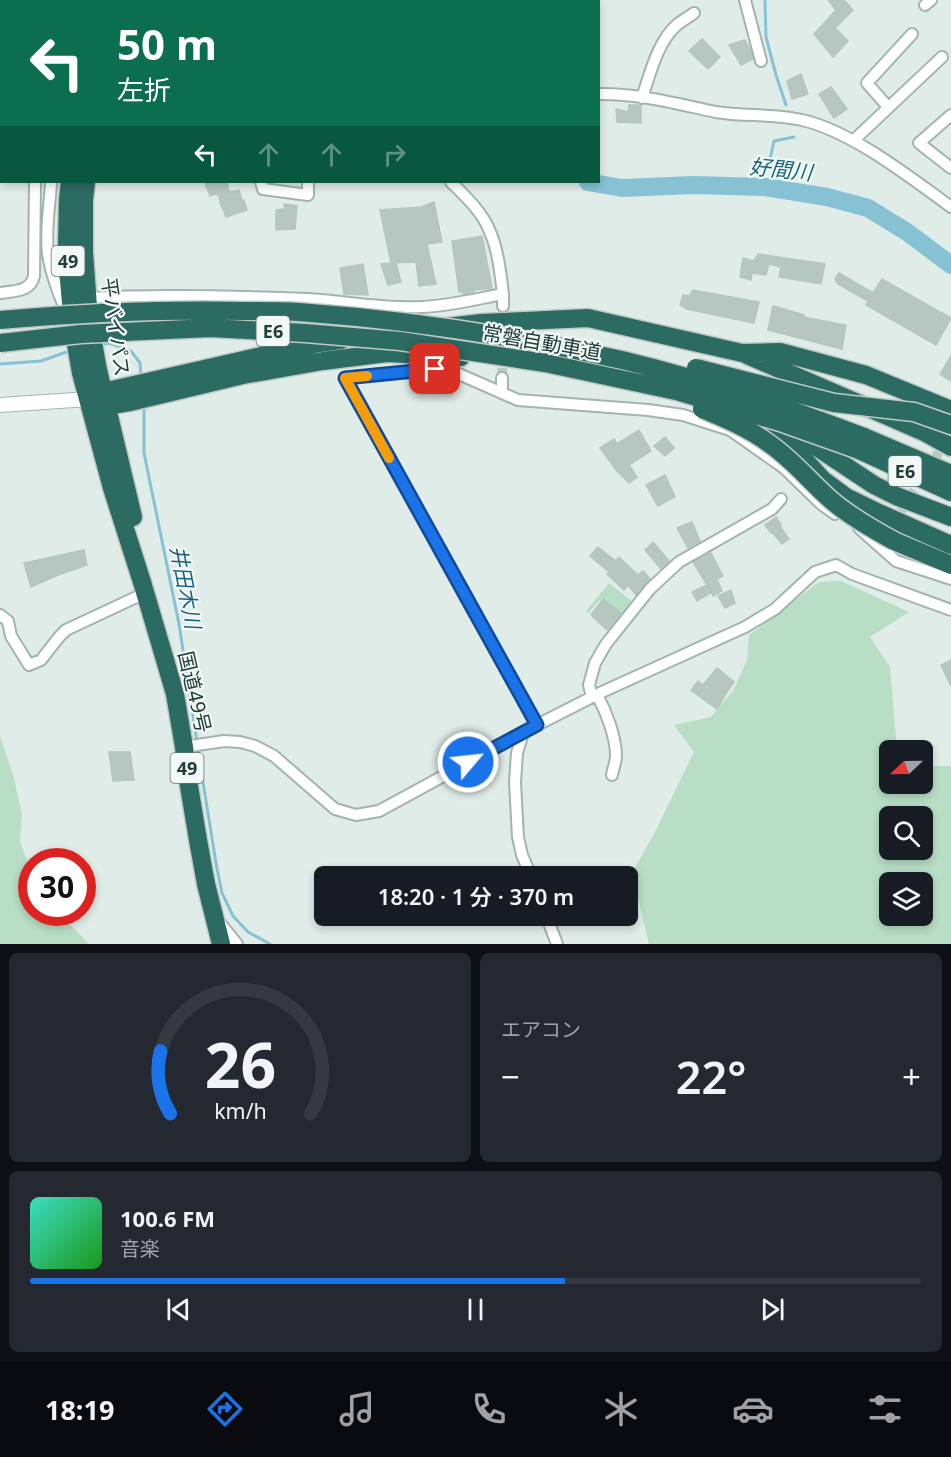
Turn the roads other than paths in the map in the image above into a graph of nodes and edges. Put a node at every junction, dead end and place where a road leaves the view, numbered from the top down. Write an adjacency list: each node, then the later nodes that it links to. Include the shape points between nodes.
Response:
1 (746, 0): 5 (street)
2 (694, 14): 7 (street, via 677,24 660,48)
3 (912, 34): 8 (street, via 867,83)
4 (942, 57): 8 (street)
5 (761, 61)
6 (600, 94): 7 (street)
7 (642, 98): 10 (street, via 719,112 803,120)
8 (888, 107): 10 (street)
9 (951, 114): 11 (street, via 919,142)
10 (853, 141): 19 (street)
11 (951, 168)
12 (34, 183): 20 (street, via 33,283 22,290)
13 (51, 183): 25 (street, via 48,254 62,300)
14 (70, 183): 25 (highway, 平バイパス / 49, via 67,244)
15 (86, 183): 22 (highway, 平バイパス / 49)
16 (261, 183): 17 (street, via 263,189 308,195)
17 (308, 183)
18 (452, 183): 21 (street, via 472,204 494,241)
19 (951, 207)
20 (0, 293)
21 (503, 294): 22 (street, via 421,307 231,296); 23 (street)
22 (87, 298): 25 (highway, 平バイパス / 49, via 88,320)
23 (503, 306)
24 (0, 320): 26 (highway, 常磐自動車道 / E6, bridge, via 133,311 298,312)
25 (80, 335): 33 (highway, 平バイパス / 49)
26 (534, 342): 37 (highway, bridge, via 657,359 834,403 914,412); 38 (highway, 常磐自動車道 / E6, bridge, via 677,375 772,404)
27 (0, 343): 29 (highway, 常磐自動車道 / E6, bridge, via 81,334 251,329 400,341)
28 (742, 353): 31 (highway, via 588,318 481,323 319,343); 36 (highway, via 780,351 866,375); 39 (highway)
29 (598, 375): 38 (highway, 常磐自動車道 / E6, bridge, via 676,391 818,435); 44 (highway, bridge, via 734,422 794,463 832,501)
30 (502, 378): 32 (street)
31 (160, 386): 33 (highway); 35 (highway, via 387,353 468,358 545,372 589,366 667,383)
32 (502, 393): 44 (street, via 518,400 683,415 730,430 784,468 821,504); 52 (street, via 443,368 345,378)
33 (100, 399): 34 (street); 48 (highway, 国道49号 / 49, via 112,488)
34 (0, 405)
35 (743, 406): 43 (highway, via 765,412 874,485); 45 (highway, via 846,497)
36 (951, 411)
37 (951, 425)
38 (862, 444): 40 (highway, 常磐自動車道 / E6); 41 (highway, 常磐自動車道 / E6)
39 (951, 447)
40 (951, 474)
41 (951, 492)
42 (781, 499): 51 (street, via 772,509 679,562 650,589 595,663 589,685)
43 (951, 517)
44 (885, 543): 46 (highway); 47 (street, via 896,561)
45 (951, 545)
46 (951, 565)
47 (951, 579)
48 (145, 593): 50 (street, via 66,630 41,660 29,665 11,636 8,621); 54 (highway, 国道49号 / 49)
49 (951, 610): 51 (street, via 836,565 815,572 775,609 745,627)
50 (0, 615)
51 (595, 696): 52 (street); 55 (street, via 604,707 615,743)
52 (537, 725): 53 (street)
53 (523, 733): 54 (street, via 379,811 356,815 335,809 274,756 255,746 224,741); 56 (street, via 515,783 518,837)
54 (188, 746): 57 (highway, 国道49号 / 49, via 188,780)
55 (612, 776)
56 (527, 866)
57 (215, 918): 59 (highway, 国道49号 / 49); 60 (street)
58 (550, 926): 61 (street)
59 (221, 944)
60 (237, 944)
61 (557, 944)

